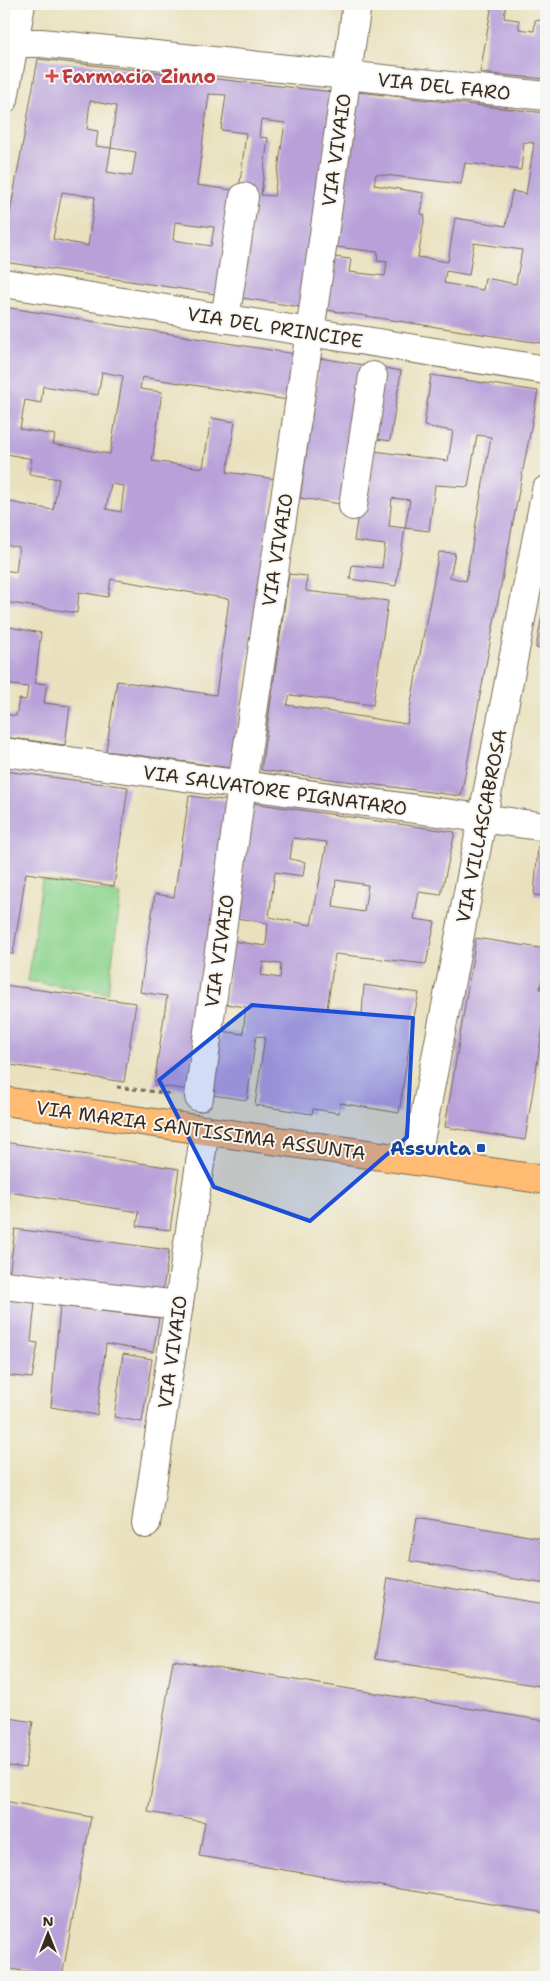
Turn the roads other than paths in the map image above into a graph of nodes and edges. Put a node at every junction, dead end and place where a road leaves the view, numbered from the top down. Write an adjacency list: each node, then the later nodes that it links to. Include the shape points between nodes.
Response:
1 (21, 4): 3 (street)
2 (357, 4): 4 (street, VIA VIVAIO)
3 (9, 44): 4 (street, VIA DEL FARO, via 41,43); 6 (street)
4 (346, 76): 5 (street, VIA DEL FARO); 10 (street, VIA VIVAIO)
5 (546, 96)
6 (4, 99)
7 (244, 197): 9 (street)
8 (4, 283): 9 (street, VIA DEL PRINCIPE)
9 (225, 319): 10 (street, VIA DEL PRINCIPE)
10 (310, 332): 11 (street, VIA DEL PRINCIPE); 16 (street, VIA VIVAIO)
11 (546, 370)
12 (373, 376): 14 (street)
13 (546, 490): 17 (street, VIA VILLASCABROSA)
14 (353, 506)
15 (4, 752): 16 (street, VIA SALVATORE PIGNATARO)
16 (242, 785): 17 (street, VIA SALVATORE PIGNATARO); 19 (street, VIA VIVAIO)
17 (482, 818): 18 (street, VIA SALVATORE PIGNATARO); 22 (street, VIA VILLASCABROSA)
18 (546, 827)
19 (199, 1097)
20 (4, 1101): 21 (main road, VIA MARIA SANTISSIMA ASSUNTA)
21 (205, 1130): 22 (main road, VIA MARIA SANTISSIMA ASSUNTA); 25 (street, VIA VIVAIO)
22 (416, 1161): 23 (main road, VIA MARIA SANTISSIMA ASSUNTA)
23 (546, 1180)
24 (4, 1285): 25 (street)
25 (179, 1305): 26 (street, VIA VIVAIO)
26 (146, 1524)

